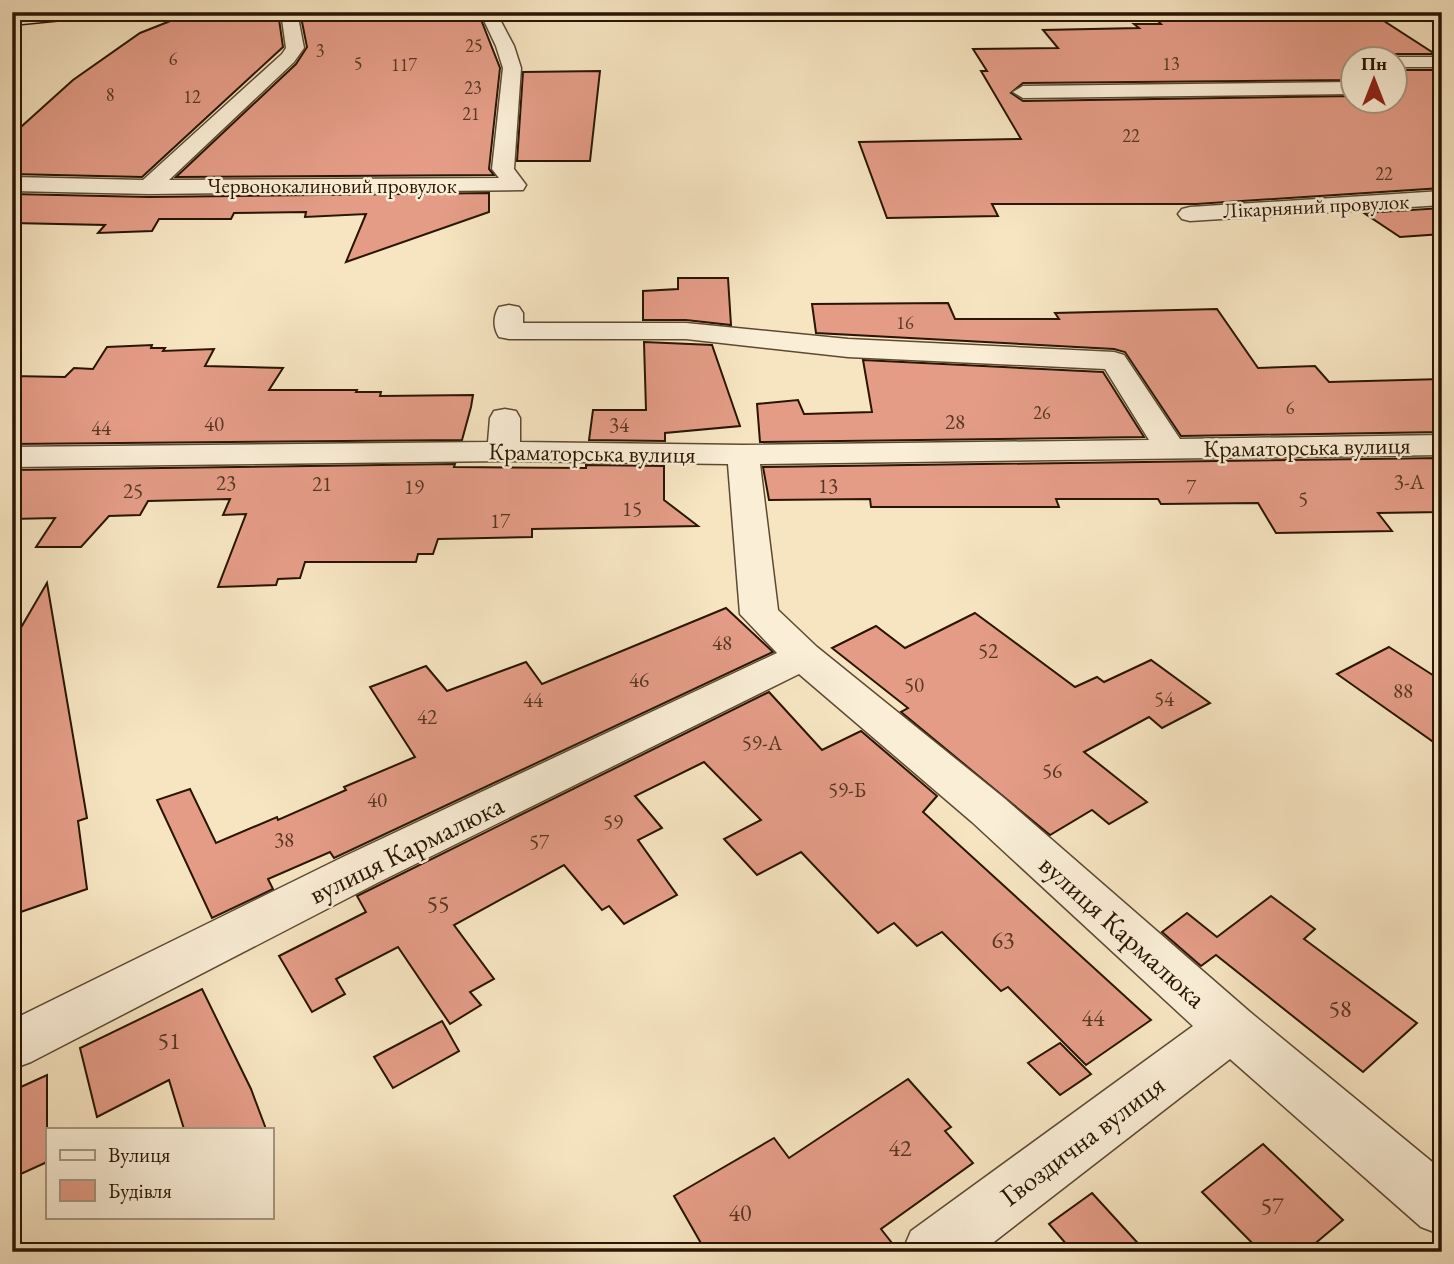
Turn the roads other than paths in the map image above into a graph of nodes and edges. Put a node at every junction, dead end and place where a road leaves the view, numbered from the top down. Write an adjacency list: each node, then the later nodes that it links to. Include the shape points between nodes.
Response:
1 (93, 12): 4 (street)
2 (289, 12): 12 (street, Червонокалиновий провулок, via 295,48 288,58)
3 (488, 12): 12 (street, Червонокалиновий провулок, via 512,68 503,169 515,184)
4 (12, 20)
5 (1408, 62): 6 (street)
6 (1441, 62)
7 (1259, 72): 9 (street)
8 (1338, 88): 9 (street)
9 (1278, 89): 10 (street)
10 (1023, 92)
11 (12, 184): 12 (street, Червонокалиновий провулок)
12 (149, 187)
13 (1442, 198): 14 (street, Лікарняний провулок)
14 (1190, 214)
15 (509, 322): 18 (street, Краматорська вулиця, via 686,331 848,348 1114,361)
16 (505, 418): 19 (street)
17 (1442, 445): 18 (street, Краматорська вулиця)
18 (1171, 449): 20 (street, Краматорська вулиця)
19 (504, 451): 20 (street, Краматорська вулиця); 21 (street, Краматорська вулиця)
20 (743, 455): 22 (street, вулиця Кармалюка, via 759,614)
21 (12, 457)
22 (803, 656): 23 (street, вулиця Кармалюка, via 988,810); 24 (street, вулиця Кармалюка, via 360,870)
23 (1231, 1028): 25 (street, вулиця Кармалюка); 26 (street, Гвоздична вулиця)
24 (12, 1046)
25 (1442, 1207)
26 (932, 1252)

